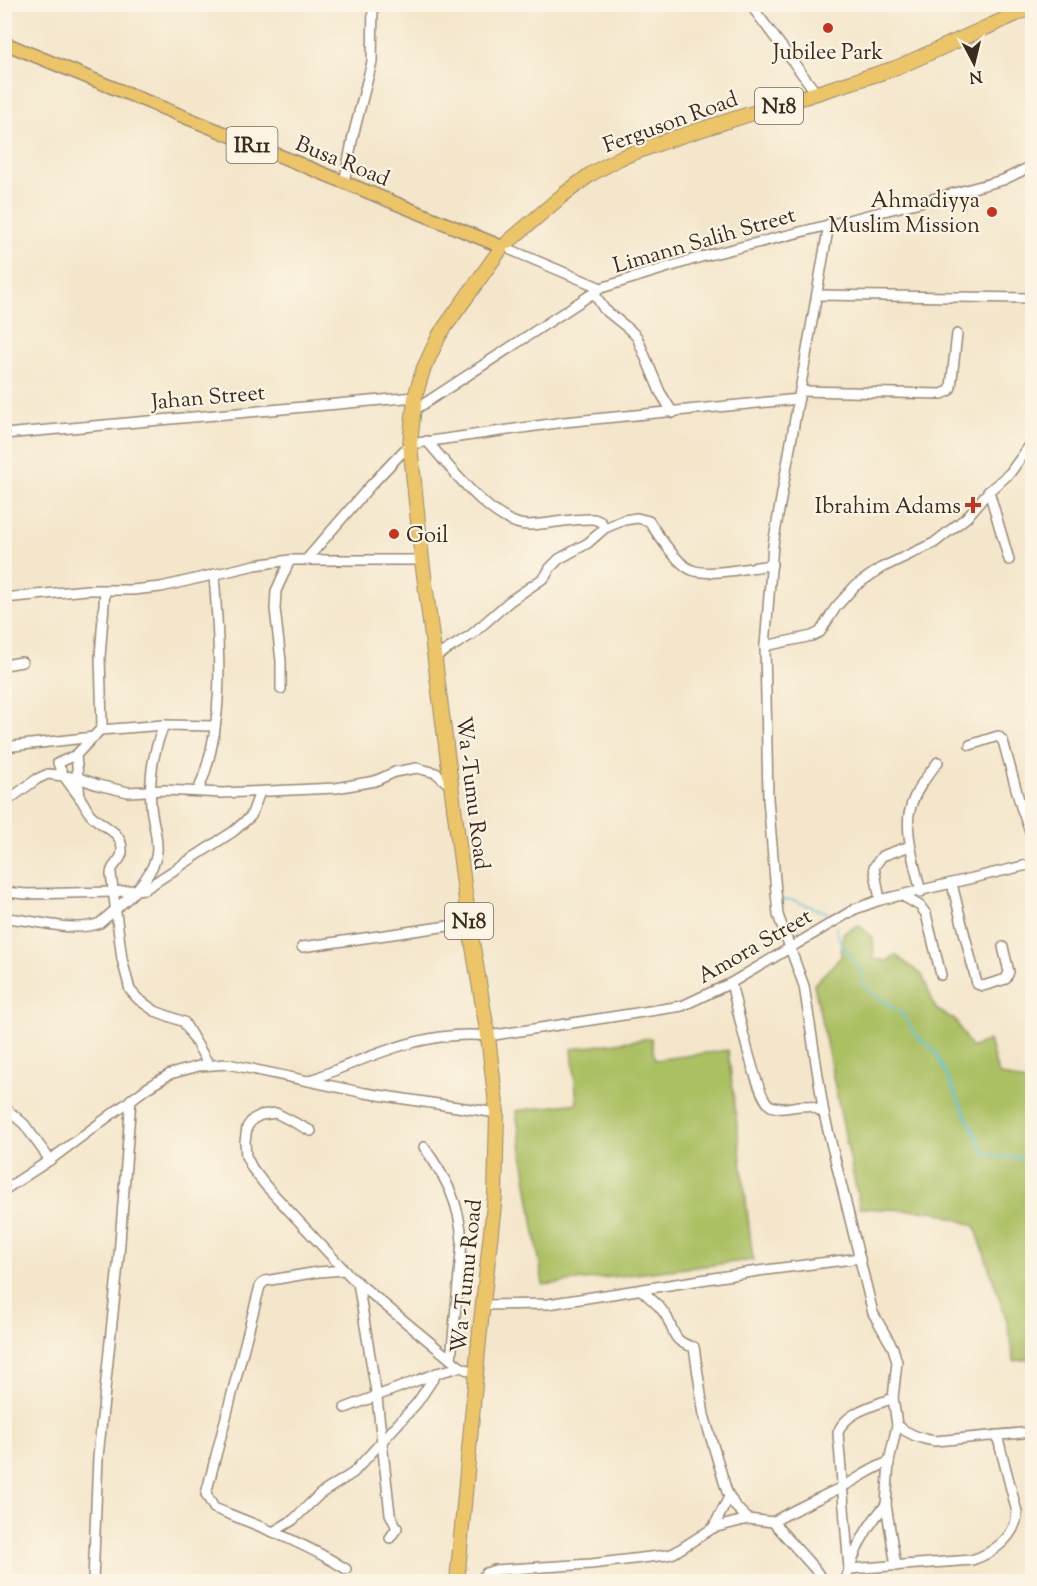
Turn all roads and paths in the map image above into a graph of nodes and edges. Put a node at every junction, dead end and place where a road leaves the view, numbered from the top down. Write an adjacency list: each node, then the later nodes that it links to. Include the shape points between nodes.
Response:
1 (373, 4): 7 (street, via 372,62)
2 (750, 4): 5 (street)
3 (1032, 7): 5 (highway, Ferguson Road / N18, via 896,68)
4 (4, 44): 7 (main road, Busa Road / IR11)
5 (817, 94): 9 (highway, Ferguson Road / N18, via 620,158 591,174 534,219)
6 (1032, 166): 8 (street, Limann Salih Street, via 1003,180)
7 (344, 183): 9 (main road, Busa Road / IR11)
8 (829, 224): 10 (street, Limann Salih Street, via 701,257); 11 (street)
9 (506, 248): 10 (street); 15 (highway, Wa -Tumu Road / N18, via 440,334 423,370)
10 (597, 290): 15 (street, Limann Salih Street); 16 (street, via 604,309 637,337 660,392)
11 (817, 295): 12 (street); 14 (street)
12 (1032, 298)
13 (957, 334): 14 (street, via 949,392)
14 (800, 395): 16 (street); 27 (street)
15 (414, 404): 17 (street, Jahan Street); 20 (highway, Wa -Tumu Road / N18)
16 (673, 412): 18 (street)
17 (4, 434)
18 (427, 441): 20 (street); 22 (street, via 477,498 507,519 526,525 594,519)
19 (1032, 442): 21 (street, via 1010,472)
20 (410, 444): 24 (street); 25 (highway, Wa -Tumu Road / N18)
21 (989, 491): 26 (street); 31 (street, via 967,517 934,543 881,568 855,586 820,632)
22 (605, 528): 27 (street, via 624,520 649,520 690,570 726,571); 32 (street, via 559,560 545,577 471,635)
23 (290, 560): 24 (street); 28 (street); 35 (street, via 276,591)
24 (306, 560): 25 (street)
25 (422, 560): 32 (highway, Wa -Tumu Road / N18)
26 (1009, 560)
27 (772, 564): 31 (street)
28 (214, 574): 29 (street, via 161,587); 37 (street, via 219,698)
29 (105, 591): 30 (street); 38 (street, via 100,657 103,705)
30 (4, 598)
31 (765, 646): 66 (street, via 768,799 778,915)
32 (435, 657): 45 (highway, Wa -Tumu Road / N18)
33 (21, 662): 34 (street)
34 (4, 665)
35 (281, 689)
36 (164, 724): 37 (street); 38 (street); 46 (street, via 154,747)
37 (214, 726): 47 (street, via 207,769)
38 (97, 733): 40 (street); 41 (street)
39 (970, 745): 51 (street, via 998,736 1003,741)
40 (4, 747)
41 (76, 754): 43 (street, via 58,763); 44 (street)
42 (938, 762): 52 (street, via 924,779 909,810)
43 (62, 776): 44 (street); 49 (street); 50 (street, via 42,776)
44 (79, 778): 46 (street, via 128,792); 49 (street)
45 (452, 787): 48 (street, via 436,773 417,768 336,788); 63 (highway, Wa -Tumu Road / N18)
46 (151, 790): 47 (street); 55 (street, via 157,854 146,878)
47 (198, 791): 48 (street)
48 (260, 792): 55 (street, via 251,816 234,831 159,882)
49 (80, 798): 57 (street, via 90,814 119,837 123,853 111,869)
50 (4, 803)
51 (1032, 837)
52 (910, 846): 58 (street); 60 (street, via 882,856 874,867)
53 (1032, 864): 54 (street, Amora Street)
54 (952, 885): 58 (street, Amora Street); 65 (street, via 977,984 1006,979 1009,972)
55 (133, 891): 57 (street); 61 (street)
56 (4, 892): 57 (street)
57 (113, 892): 61 (street)
58 (921, 892): 59 (street, Amora Street)
59 (903, 896): 60 (street, Amora Street); 67 (street, via 926,914)
60 (880, 900): 66 (street, Amora Street, via 855,909)
61 (115, 910): 62 (street, via 90,927); 70 (street, via 130,990 155,1011 184,1022)
62 (4, 918)
63 (469, 923): 64 (street); 69 (highway, Wa -Tumu Road / N18)
64 (303, 947)
65 (1003, 947)
66 (789, 948): 68 (street, Amora Street); 75 (street, via 804,986)
67 (941, 975)
68 (731, 983): 69 (street, Amora Street, via 682,1006); 75 (street, via 766,1104 773,1108 816,1107)
69 (488, 1036): 71 (street, Amora Street, via 442,1036 405,1044); 74 (highway, Wa -Tumu Road / N18)
70 (209, 1065): 71 (street, via 228,1064); 72 (street, via 170,1074)
71 (309, 1081): 74 (street)
72 (131, 1099): 78 (street); 108 (street, via 98,1457)
73 (4, 1107): 78 (street, via 24,1124)
74 (497, 1113): 84 (highway, Wa -Tumu Road / N18, via 495,1196)
75 (824, 1114): 80 (street)
76 (311, 1131): 81 (street, via 276,1113 261,1115 248,1127 246,1156 266,1186)
77 (424, 1147): 85 (street, via 442,1173 461,1222)
78 (50, 1160): 79 (street)
79 (4, 1190)
80 (860, 1258): 83 (street); 90 (street, via 873,1313 897,1362)
81 (345, 1270): 82 (street); 103 (street, via 265,1281 260,1286 206,1494 214,1508)
82 (358, 1283): 85 (street); 89 (street)
83 (641, 1290): 84 (street, via 548,1304); 98 (street, via 665,1314 670,1329 682,1344 694,1347 704,1415)
84 (483, 1305): 88 (highway, Wa -Tumu Road / N18)
85 (450, 1359): 86 (street)
86 (460, 1367): 87 (street); 88 (street)
87 (437, 1373): 89 (street); 95 (street, via 417,1403)
88 (476, 1373): 109 (highway, Wa -Tumu Road / N18)
89 (377, 1396): 91 (street); 95 (street)
90 (893, 1398): 92 (street); 97 (street, via 859,1412 840,1428)
91 (345, 1408)
92 (897, 1425): 94 (street, via 920,1439 935,1441); 96 (street)
93 (1032, 1432): 94 (street)
94 (997, 1435): 105 (street, via 1017,1512 1017,1525 1007,1538 972,1560)
95 (381, 1441): 103 (street, via 353,1473); 104 (street, via 390,1514 397,1528)
96 (889, 1462): 97 (street); 99 (street)
97 (842, 1487): 101 (street); 107 (street)
98 (729, 1497): 100 (street); 102 (street)
99 (886, 1505): 105 (street); 107 (street, via 861,1537)
100 (748, 1519): 101 (street); 102 (street)
101 (773, 1522): 111 (street)
102 (713, 1528): 110 (street, via 667,1555 495,1570)
103 (273, 1532): 106 (street)
104 (390, 1538)
105 (896, 1566): 107 (street)
106 (346, 1569)
107 (849, 1569): 112 (street)
108 (93, 1581)
109 (457, 1581)
110 (479, 1581)
111 (824, 1581)
112 (845, 1581)

